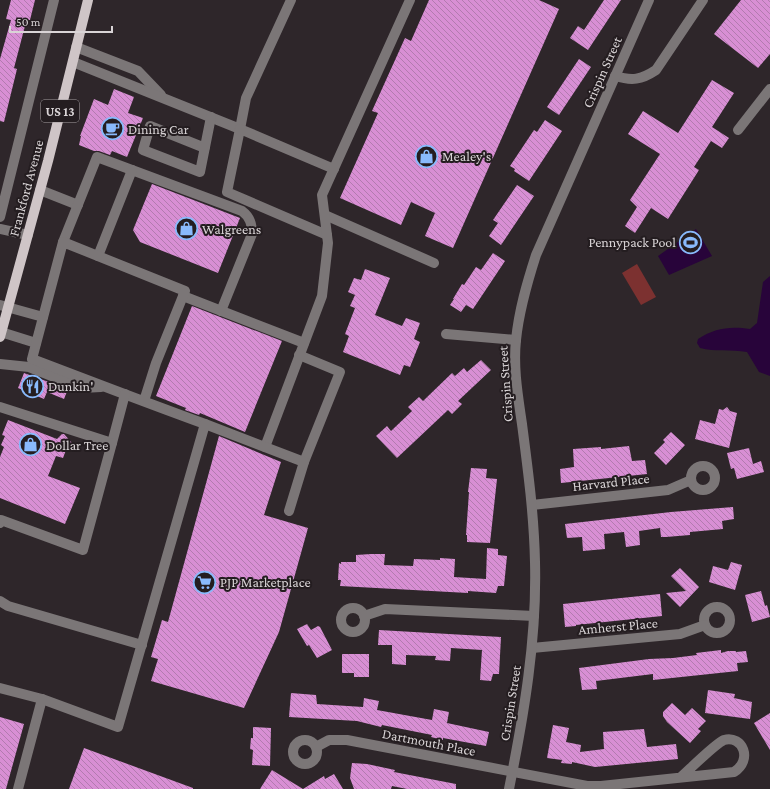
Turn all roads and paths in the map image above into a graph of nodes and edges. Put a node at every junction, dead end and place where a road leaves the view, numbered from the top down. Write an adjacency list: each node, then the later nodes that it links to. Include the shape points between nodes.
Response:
1 (54, 0): 21 (street)
2 (88, 0): 7 (main road, Frankford Avenue / US 13)
3 (291, 0): 13 (street, via 246,98)
4 (410, 0): 16 (street)
5 (649, 0): 9 (street, Crispin Street)
6 (703, 0): 9 (street, via 656,70 637,79)
7 (76, 47): 8 (main road, Frankford Avenue / US 13); 11 (street, via 138,71)
8 (73, 62): 11 (street); 18 (main road, Frankford Avenue / US 13)
9 (615, 76): 34 (street, Crispin Street, via 536,255 525,286)
10 (770, 89): 14 (street)
11 (163, 98): 12 (street)
12 (211, 117): 13 (street); 15 (street)
13 (240, 129): 16 (street); 24 (street, via 227,192)
14 (738, 130)
15 (205, 148): 15 (street, via 200,172 142,150 150,126)
16 (334, 169): 20 (street, via 322,195)
17 (132, 170): 19 (street, via 98,157); 26 (street); 30 (street, via 247,215 252,234)
18 (40, 190): 19 (street); 23 (main road, Frankford Avenue / US 13)
19 (78, 205): 25 (street)
20 (325, 215): 24 (street); 27 (street)
21 (0, 217)
22 (0, 228): 23 (street)
23 (28, 235): 29 (main road, Frankford Avenue / US 13)
24 (327, 235): 36 (street, via 322,296)
25 (63, 242): 26 (street); 31 (street)
26 (98, 256): 28 (street, via 185,291)
27 (434, 263)
28 (182, 296): 30 (street); 41 (street)
29 (4, 306): 31 (street); 32 (main road, Frankford Avenue / US 13)
30 (221, 311): 36 (street)
31 (43, 317): 35 (street)
32 (1, 331): 35 (street)
33 (446, 334): 34 (street)
34 (516, 340): 48 (street, Crispin Street, via 515,365)
35 (36, 343): 39 (street, via 32,359)
36 (304, 343): 37 (street)
37 (299, 355): 45 (street); 46 (street, via 340,372)
38 (0, 364): 39 (street, via 29,367 82,388)
39 (107, 387): 40 (street)
40 (125, 394): 41 (street); 44 (street)
41 (144, 401): 43 (street)
42 (0, 407): 44 (street)
43 (205, 424): 45 (street); 55 (street)
44 (112, 443): 50 (street, via 82,550 1,520)
45 (265, 447): 46 (street)
46 (304, 462): 49 (street)
47 (691, 480): 48 (street, Harvard Place, via 668,490)
48 (532, 504): 53 (street, Crispin Street)
49 (289, 511)
50 (0, 523)
51 (0, 601): 55 (street, via 8,606)
52 (364, 616): 53 (street, via 385,609)
53 (534, 616): 56 (street, Crispin Street)
54 (705, 625): 56 (street, Amherst Place, via 680,634)
55 (142, 645): 58 (street, via 118,726)
56 (532, 648): 60 (street, Crispin Street)
57 (0, 688): 58 (street)
58 (42, 700): 62 (street)
59 (316, 747): 60 (street, Dartmouth Place, via 328,740 346,740)
60 (513, 772): 61 (street, Dartmouth Place, via 587,786); 63 (street, Crispin Street)
61 (681, 777): 61 (street, Dartmouth Place, via 734,772 739,769 745,754 740,744 729,739 719,742)
62 (18, 789)
63 (509, 789)

